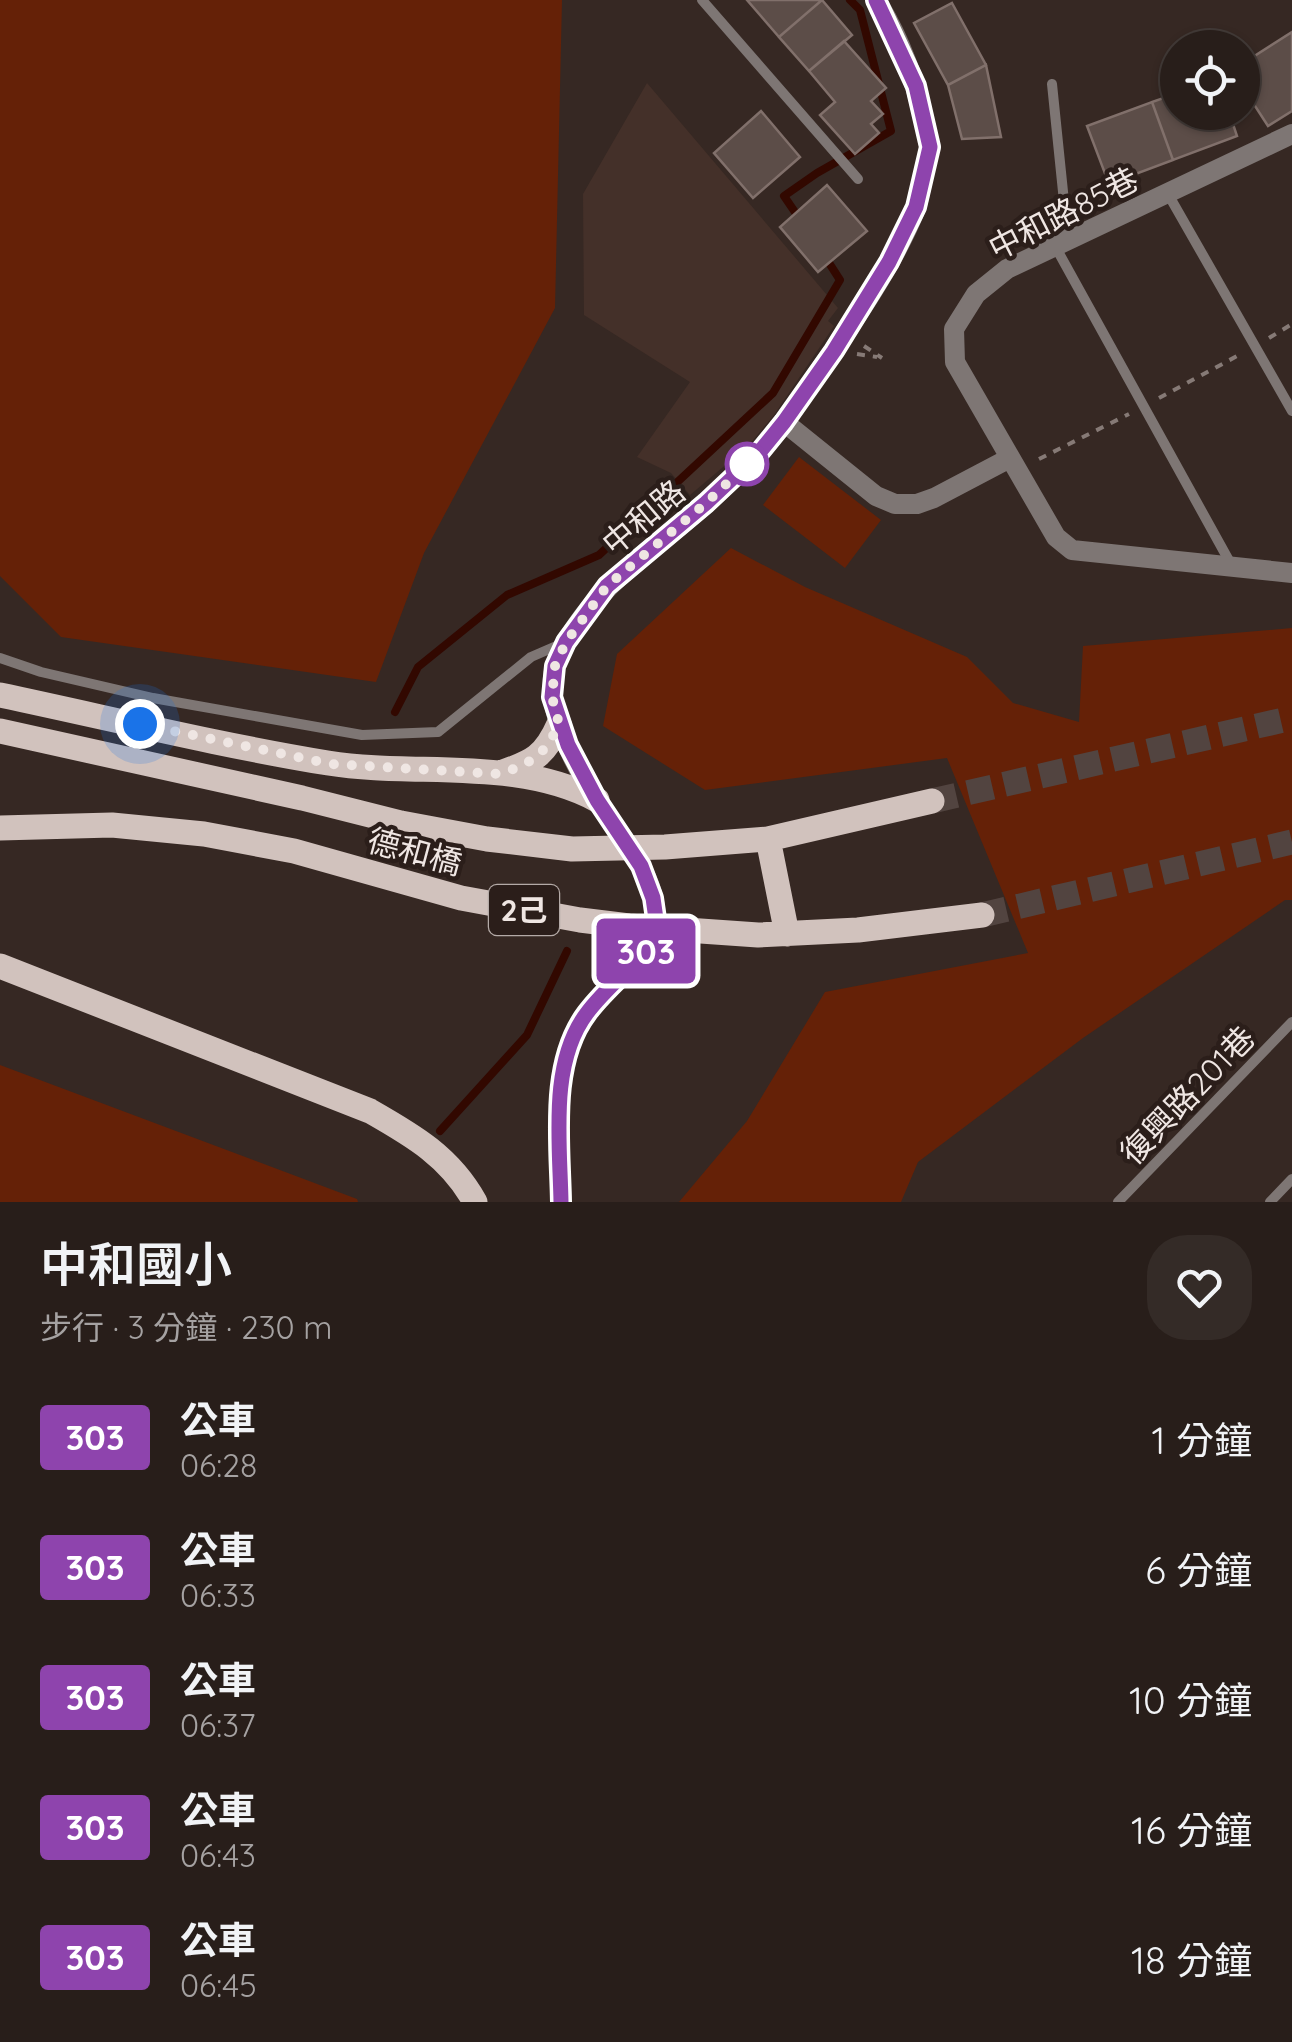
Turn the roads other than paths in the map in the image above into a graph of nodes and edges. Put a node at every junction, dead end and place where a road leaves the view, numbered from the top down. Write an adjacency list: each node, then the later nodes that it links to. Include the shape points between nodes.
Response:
1 (702, 0): 5 (lane)
2 (876, 0): 9 (street, 中和路, via 916,86 930,147 916,207 889,262)
3 (1052, 84): 7 (lane, via 1066,221)
4 (1292, 134): 6 (street, 中和路85巷)
5 (854, 175)
6 (1168, 194): 7 (street, 中和路85巷); 8 (lane)
7 (1055, 246): 10 (street, 中和路85巷, via 1007,269 976,294 954,329 955,362); 11 (lane)
8 (1292, 411)
9 (784, 422): 10 (street, via 895,504 934,498); 13 (street, 中和路, via 706,503 607,586)
10 (1010, 458): 11 (street, 中和路85巷, via 1056,537 1072,550)
11 (1232, 567): 12 (street, 中和路85巷)
12 (1292, 573)
13 (566, 642): 14 (lane, via 530,658 438,732 362,735 152,698); 16 (street, 中和路, via 552,684)
14 (0, 658)
15 (0, 695): 18 (main road, via 331,764)
16 (559, 724): 18 (main road, via 540,755); 19 (street, 中和路)
17 (0, 731): 22 (main road, 德和橋 / 2己, via 487,839 572,849)
18 (500, 774): 19 (main road, via 576,789)
19 (597, 800): 29 (street, 中和路, via 641,866 656,919 646,951 584,1016 564,1060)
20 (932, 800): 22 (main road, 2己)
21 (0, 828): 24 (main road, 德和橋 / 2己, via 112,826 204,834 461,898 580,920)
22 (768, 839): 24 (main road)
23 (982, 915): 24 (main road, 2己)
24 (787, 934)
25 (0, 966): 28 (main road, via 370,1112 448,1164)
26 (1292, 1022): 30 (lane, 復興路201巷)
27 (1292, 1179): 31 (lane)
28 (475, 1202)
29 (561, 1202)
30 (1118, 1202)
31 (1270, 1202)

